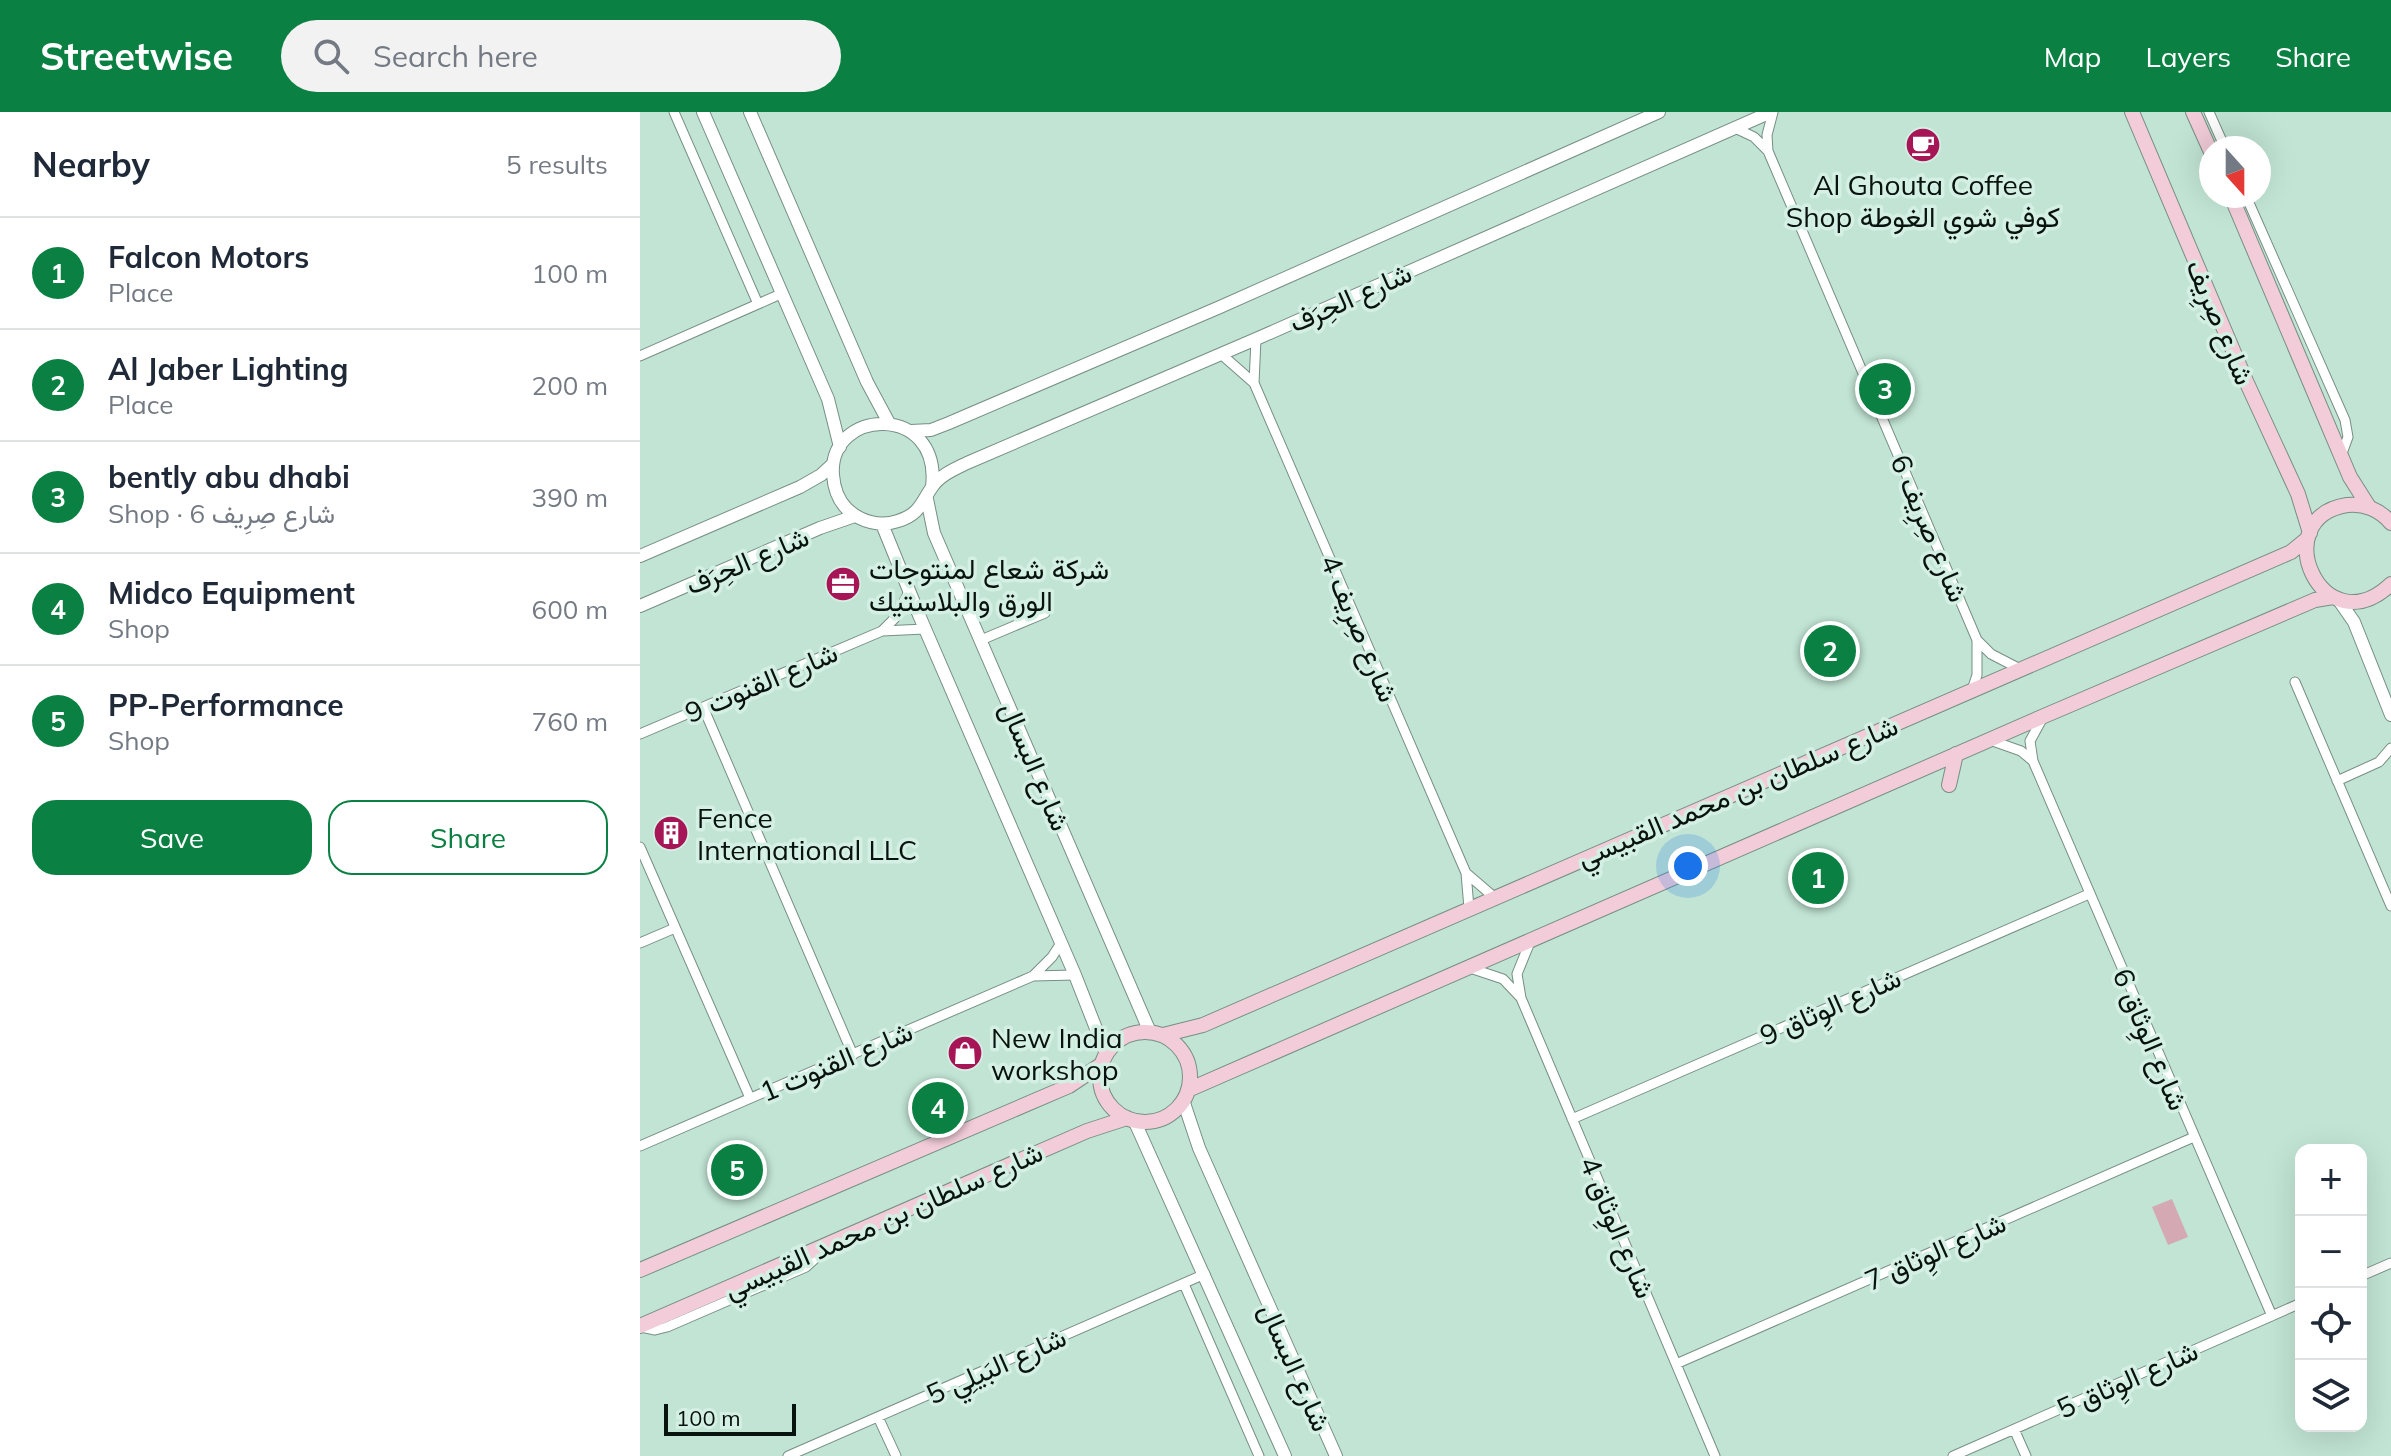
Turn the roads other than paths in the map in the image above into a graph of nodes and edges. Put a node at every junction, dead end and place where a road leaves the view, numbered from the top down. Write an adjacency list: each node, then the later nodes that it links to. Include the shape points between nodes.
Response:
1 (674, 112): 16 (street)
2 (703, 112): 15 (street)
3 (750, 112): 21 (street)
4 (1659, 112): 22 (street, شارع الحِرَف, via 978,411 931,430)
5 (1772, 112): 9 (street, شارع الحِرَف); 12 (street)
6 (2132, 112): 32 (main road, شارع صِرِيف, via 2298,494)
7 (2193, 112): 10 (main road)
8 (2209, 112): 11 (street)
9 (1735, 128): 12 (street); 17 (street, شارع الحِرَف)
10 (2204, 136)
11 (2220, 136)
12 (1768, 151): 42 (street, شارع صِرِيف 6)
13 (2236, 208): 24 (main road, شارع صِرِيف)
14 (2251, 208): 24 (street, via 2347,425)
15 (783, 293): 16 (street); 23 (street, via 828,399)
16 (758, 304): 19 (street)
17 (1256, 339): 18 (street, شارع الحِرَف); 20 (street, شارع صِرِيف 4)
18 (1221, 354): 20 (street, شارع صِرِيف 4); 26 (street, شارع الحِرَف, via 967,463 947,473)
19 (640, 356)
20 (1254, 383): 59 (street, شارع صِرِيف 4)
21 (889, 423): 22 (street); 23 (street, via 856,431)
22 (911, 431): 26 (street, via 931,456)
23 (840, 447): 25 (street)
24 (2341, 456): 27 (main road, شارع صِرِيف, via 2353,484)
25 (833, 464): 29 (street, via 836,493); 33 (street, شارع الحِرَف, via 800,487)
26 (929, 493): 31 (street, via 908,518); 41 (street, شارع البسال, via 934,533)
27 (2372, 508): 28 (street); 30 (main road, شارع صِرِيف); 32 (main road, شارع سلطان بن محمد القبيسي, via 2334,509)
28 (2391, 514)
29 (855, 516): 31 (street); 37 (street, شارع الحِرَف)
30 (2391, 523)
31 (882, 524): 35 (street, شارع البسال)
32 (2309, 536): 36 (main road, شارع صِرِيف, via 2307,566 2322,589); 43 (main road, شارع سلطان بن محمد القبيسي, via 2291,552)
33 (640, 556)
34 (2391, 584): 36 (main road, شارع سلطان بن محمد القبيسي, via 2361,601)
35 (909, 592): 39 (street, شارع البسال); 40 (street)
36 (2336, 598): 47 (street, via 2354,622); 48 (main road, شارع سلطان بن محمد القبيسي, via 2315,600)
37 (640, 606)
38 (1045, 613): 41 (street)
39 (925, 629): 40 (street, شارع القنوت 9); 67 (street, شارع البسال)
40 (882, 631): 46 (street, شارع القنوت 9)
41 (981, 640): 72 (street, شارع البسال)
42 (1977, 640): 43 (street); 45 (street, شارع صِرِيف 6)
43 (2020, 669): 45 (main road, شارع سلطان بن محمد القبيسي)
44 (2295, 682): 56 (street)
45 (1972, 690): 61 (main road, شارع سلطان بن محمد القبيسي)
46 (703, 707): 49 (street, شارع القنوت 9); 73 (street)
47 (2391, 715)
48 (2044, 716): 50 (main road, شارع سلطان بن محمد القبيسي); 53 (street, via 2030,741)
49 (640, 734)
50 (1990, 740): 52 (main road, شارع سلطان بن محمد القبيسي); 53 (street)
51 (2391, 748): 54 (street)
52 (1956, 754): 57 (main road); 65 (main road, شارع سلطان بن محمد القبيسي)
53 (2033, 761): 60 (street, شارع الوِثاق 6)
54 (2379, 762): 55 (street); 56 (street)
55 (2391, 763)
56 (2337, 781): 62 (street)
57 (1949, 785)
58 (640, 847): 64 (street)
59 (1466, 873): 61 (street, شارع صِرِيف 4); 63 (street, شارع صِرِيف 4)
60 (2089, 894): 78 (street, شارع الوِثاق 9); 79 (street, شارع الوِثاق 6)
61 (1494, 897): 63 (main road, شارع سلطان بن محمد القبيسي)
62 (2391, 906)
63 (1469, 908): 72 (main road, شارع سلطان بن محمد القبيسي, via 1203,1025)
64 (675, 928): 66 (street); 76 (street)
65 (1532, 939): 68 (main road, شارع سلطان بن محمد القبيسي); 71 (street, شارع الوِثاق 4, via 1517,974)
66 (640, 943)
67 (1061, 943): 69 (street, شارع البسال); 70 (street, شارع القنوت 1)
68 (1467, 967): 71 (street, شارع الوِثاق 4, via 1503,979); 75 (main road, شارع سلطان بن محمد القبيسي)
69 (1075, 975): 70 (street, شارع القنوت 1); 74 (street, شارع البسال)
70 (1033, 976): 73 (street, شارع القنوت 1)
71 (1521, 998): 78 (street, شارع الوِثاق 4)
72 (1156, 1033): 74 (main road, via 1123,1037); 75 (main road, via 1177,1044 1186,1058)
73 (853, 1055): 76 (street, شارع القنوت 1)
74 (1104, 1059): 77 (main road, via 1105,1097); 82 (main road, شارع سلطان بن محمد القبيسي, via 1069,1086)
75 (1186, 1095): 77 (main road, via 1165,1117); 96 (street, شارع البسال, via 1199,1148)
76 (750, 1098): 80 (street, شارع القنوت 1)
77 (1131, 1119): 84 (street, شارع البسال); 88 (main road, شارع سلطان بن محمد القبيسي, via 1087,1131)
78 (1572, 1119): 89 (street, شارع الوِثاق 4)
79 (2194, 1137): 87 (street, شارع الوِثاق 6); 89 (street, شارع الوِثاق 7)
80 (640, 1146)
81 (2391, 1263): 83 (street)
82 (640, 1270)
83 (2367, 1273)
84 (1205, 1274): 85 (street, شارع البَيلِي 5); 95 (street, شارع البسال)
85 (1184, 1284): 90 (street, شارع البَيلِي 5); 94 (street)
86 (2295, 1306): 87 (street, شارع الوِثاق 5)
87 (2272, 1316): 91 (street, شارع الوِثاق 5)
88 (640, 1326)
89 (1676, 1364): 97 (street, شارع الوِثاق 4)
90 (878, 1417): 92 (street, شارع البَيلِي 5); 93 (street)
91 (2014, 1429): 98 (street, شارع الوِثاق 5); 99 (street)
92 (788, 1456)
93 (896, 1456)
94 (1259, 1456)
95 (1285, 1456)
96 (1336, 1456)
97 (1715, 1456)
98 (1953, 1456)
99 (2026, 1456)

